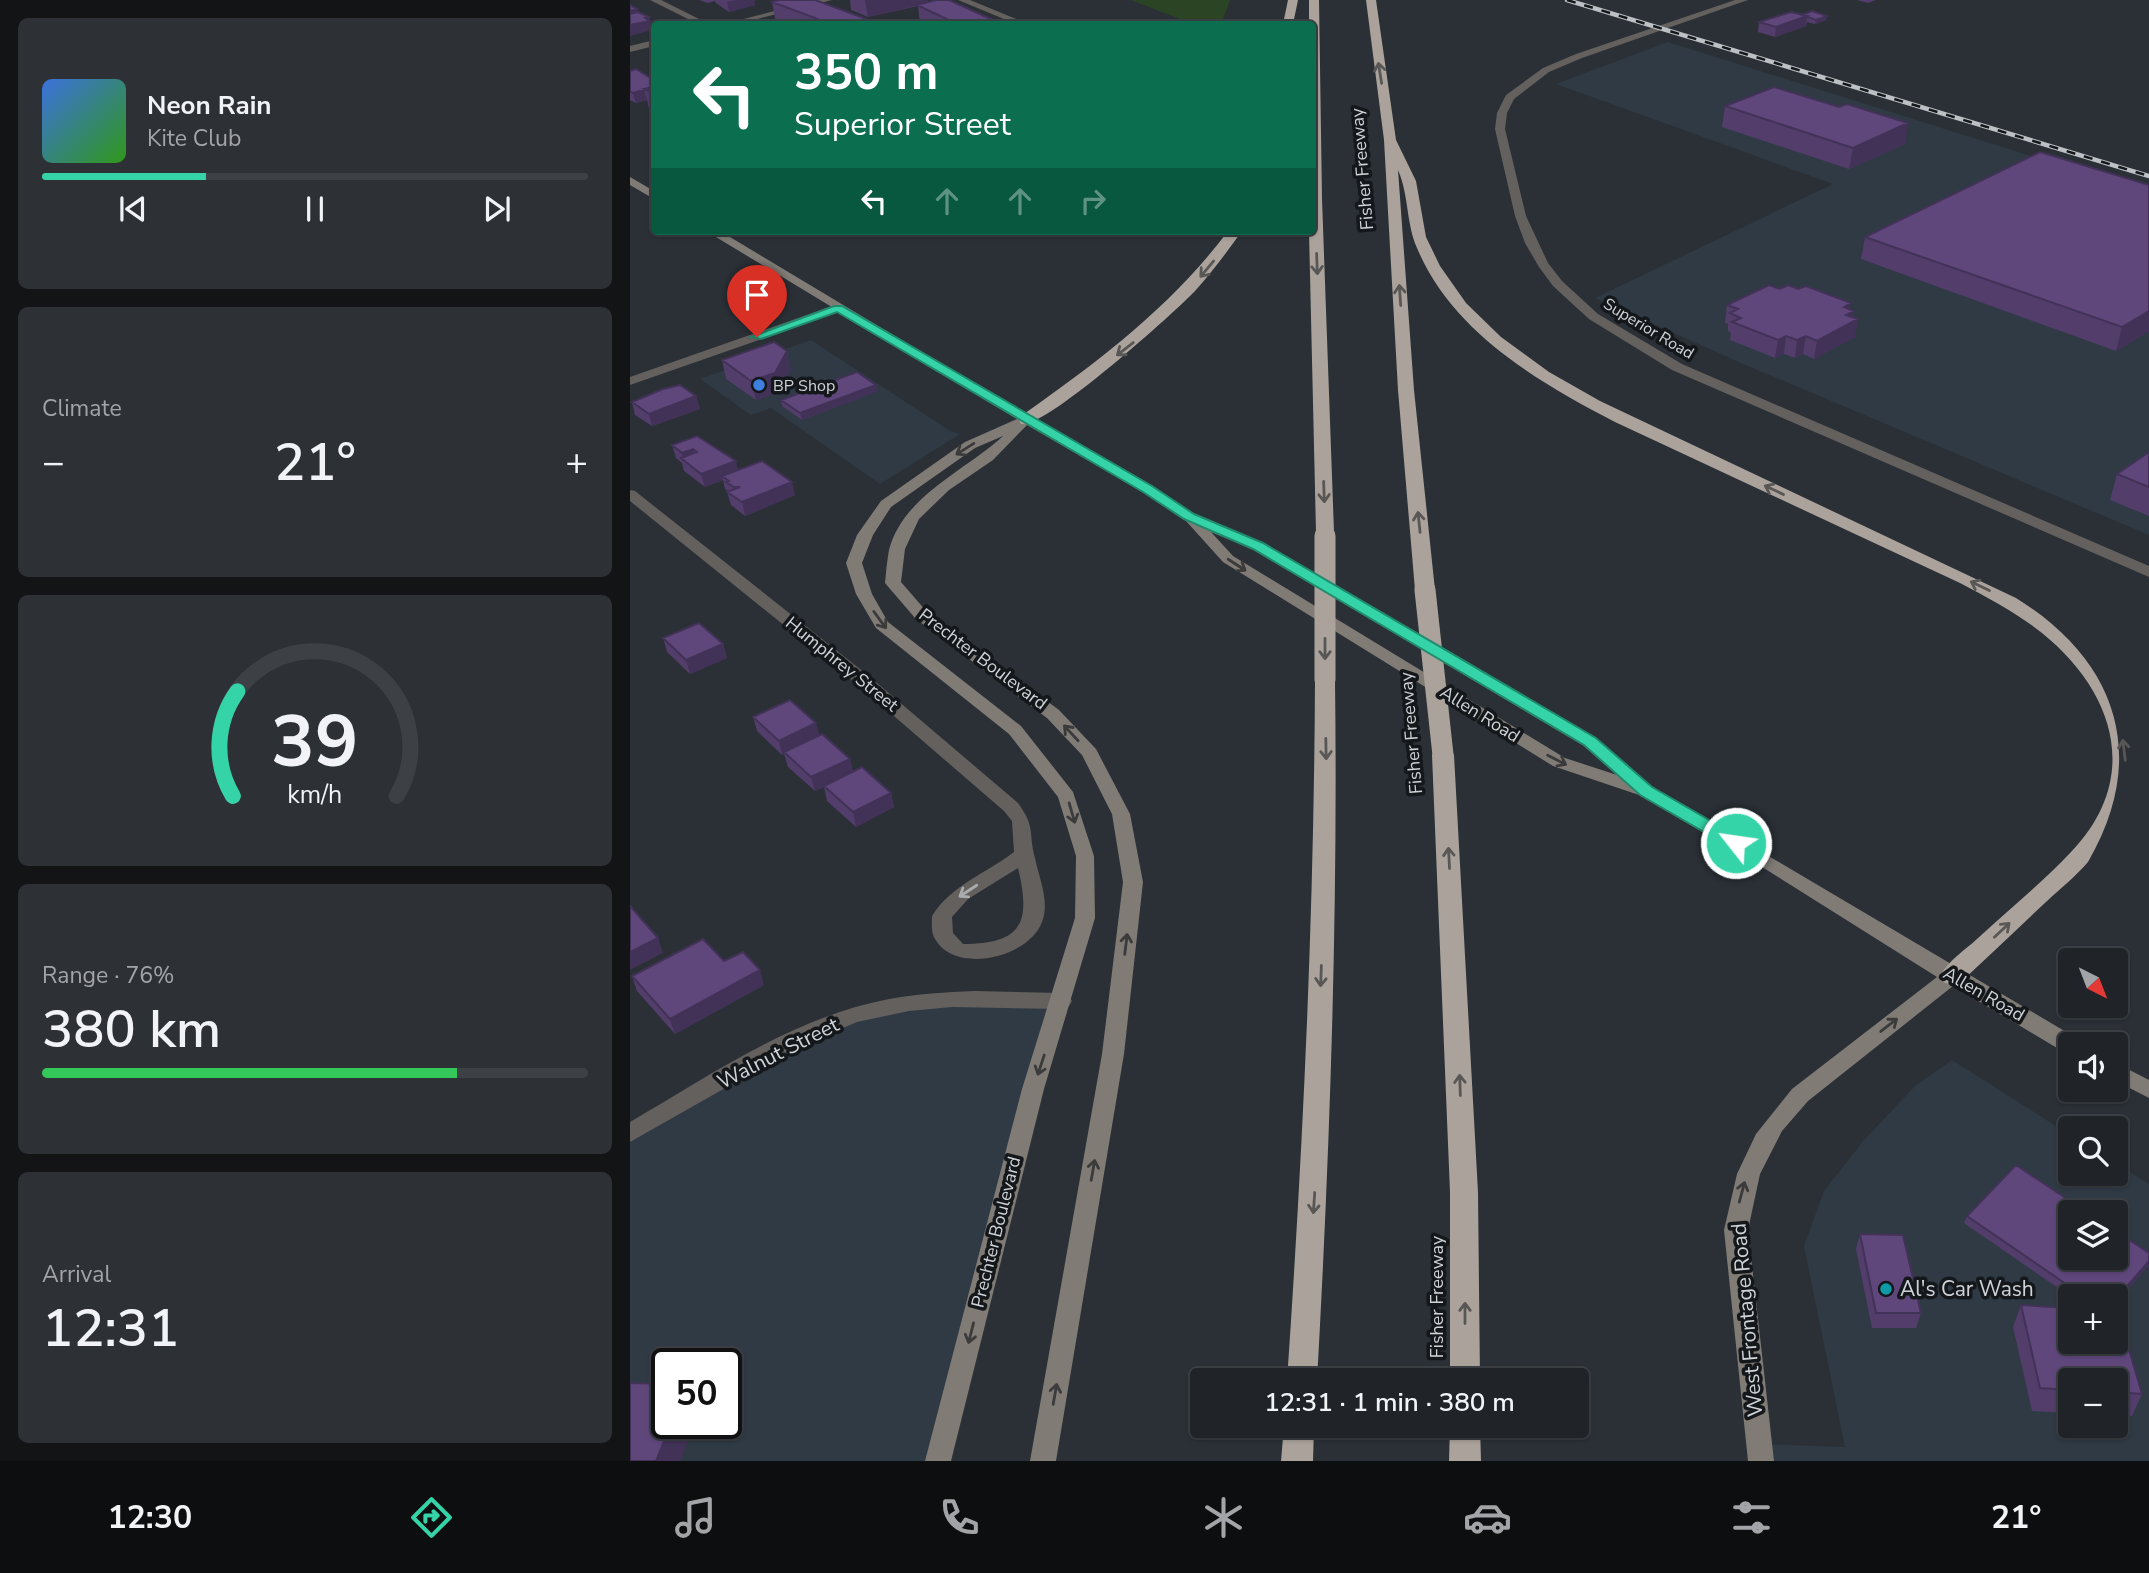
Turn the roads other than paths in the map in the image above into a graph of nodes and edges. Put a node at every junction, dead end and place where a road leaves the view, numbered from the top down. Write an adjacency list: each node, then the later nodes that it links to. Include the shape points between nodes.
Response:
1 (654, 0): 8 (street)
2 (828, 0): 9 (street)
3 (962, 0): 10 (street)
4 (1293, 0): 11 (highway)
5 (1314, 0): 12 (highway, one-way to 12, bridge)
6 (1371, 0): 15 (highway, Fisher Freeway, one-way to 6)
7 (1744, 0): 26 (street, Superior Road, via 1562,62 1510,97 1500,129 1526,231 1542,264 1591,313 1676,367)
8 (698, 21)
9 (741, 21)
10 (1015, 21)
11 (1289, 21)
12 (1314, 21)
13 (651, 44): 14 (street)
14 (630, 49)
15 (1391, 140): 29 (highway, one-way to 15, via 2080,858 2115,809 2126,759 2104,690 2066,644 2006,600 1628,422 1535,369 1498,342 1467,315 1435,271 1418,234 1410,184); 36 (highway, Fisher Freeway, one-way to 15, bridge, via 1464,1192 1443,755 1406,390)
16 (630, 180): 17 (main road)
17 (649, 187)
18 (1316, 232): 35 (highway, one-way to 35, bridge, via 1325,532 1326,812 1316,1153)
19 (719, 235): 21 (main road, Allen Road)
20 (1231, 235): 23 (highway, one-way to 23, via 1194,284 1141,337)
21 (838, 308): 22 (street); 23 (main road, Allen Road)
22 (630, 381)
23 (1027, 420): 25 (main road, Allen Road); 30 (main road, Prechter Boulevard, one-way to 30, via 970,445 886,504 865,535 854,563 881,625 1015,730 1067,796 1084,856 1086,918); 40 (main road, Prechter Boulevard, one-way to 23, via 1113,1054 1133,882 1121,814 1090,753 1054,713 921,615 893,583 897,549 913,517)
24 (630, 494): 28 (street, Humphrey Street, via 864,681 1011,807 1021,821)
25 (1189, 517): 27 (main road, Allen Road, via 1258,546 1590,742); 27 (main road, Allen Road, one-way to 27, via 1228,559 1559,762)
26 (2149, 572)
27 (1646, 791): 29 (main road, Allen Road)
28 (1024, 854): 28 (street, Humphrey Street, one-way to 28, via 961,894 942,916 943,935 958,951 990,951 1014,941 1033,920 1035,898)
29 (1952, 976): 31 (main road, Allen Road); 43 (main road, West Frontage Road, one-way to 29, via 1736,1230 1749,1167 1781,1114 1800,1095)
30 (1062, 1000): 34 (street, Walnut Street, via 926,1001 842,1020 772,1052); 39 (main road, Prechter Boulevard, one-way to 39, via 1033,1089)
31 (2058, 1038)
32 (2128, 1078): 33 (main road)
33 (2149, 1090)
34 (630, 1133)
35 (1303, 1368)
36 (1465, 1368)
37 (1298, 1438): 41 (highway)
38 (1465, 1438): 42 (highway)
39 (944, 1460)
40 (1043, 1461)
41 (1297, 1461)
42 (1465, 1461)
43 (1760, 1461)

